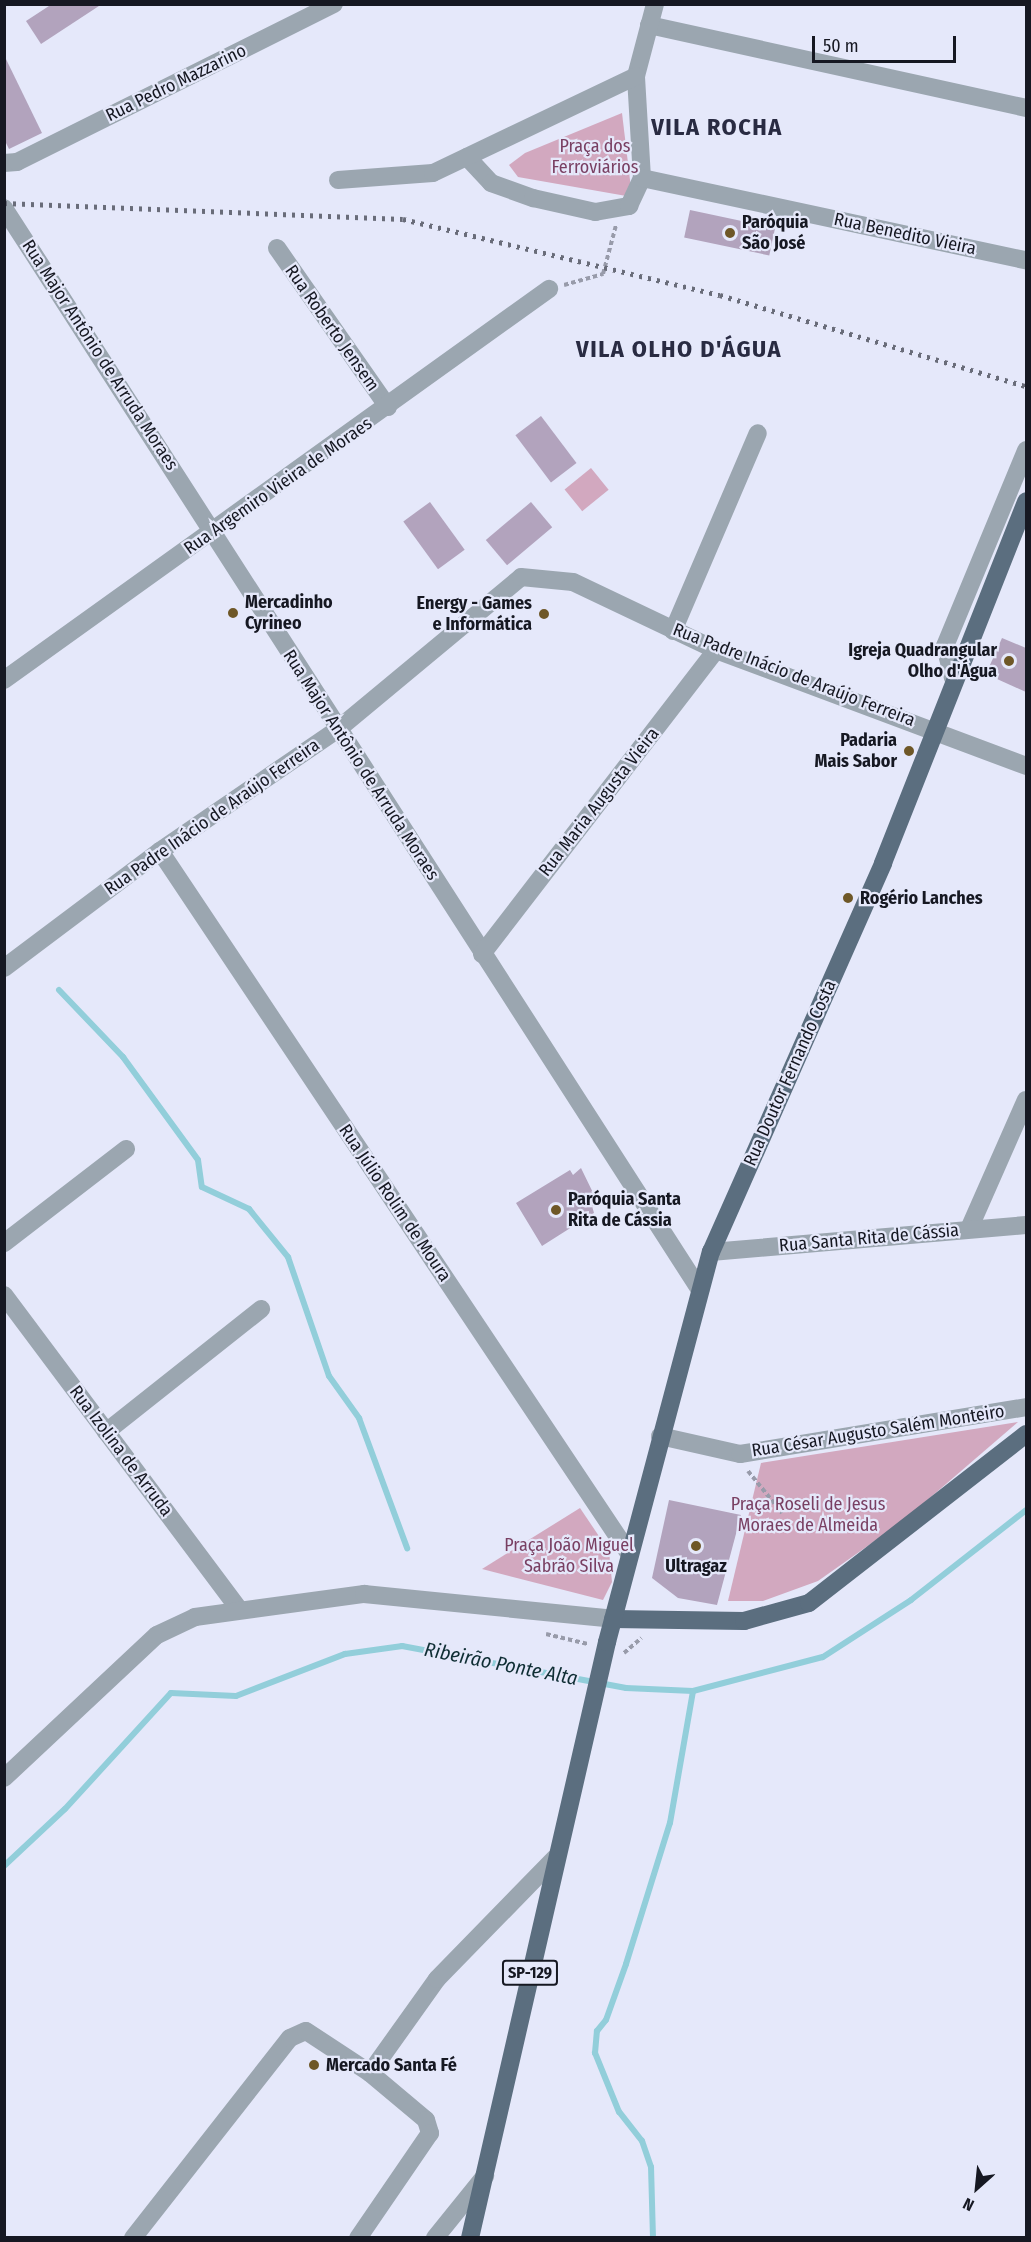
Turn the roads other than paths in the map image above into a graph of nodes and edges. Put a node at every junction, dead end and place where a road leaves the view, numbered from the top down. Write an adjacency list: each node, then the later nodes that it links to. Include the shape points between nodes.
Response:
1 (334, 4): 7 (street, Rua Pedro Mazzarino)
2 (655, 4): 3 (street)
3 (649, 25): 4 (street); 5 (street)
4 (636, 76): 6 (street); 9 (street)
5 (1026, 108)
6 (467, 157): 9 (street, via 491,183 596,212 629,206); 10 (street, via 433,173)
7 (11, 163): 8 (street, Rua Pedro Mazzarino)
8 (4, 176)
9 (642, 178): 13 (street, Rua Benedito Vieira)
10 (338, 180)
11 (4, 208): 19 (street, Rua Major Antônio de Arruda Moraes)
12 (277, 248): 15 (street, Rua Roberto Jensem)
13 (1026, 260)
14 (549, 289): 15 (street, Rua Argemiro Vieira de Moraes)
15 (388, 407): 19 (street, Rua Argemiro Vieira de Moraes)
16 (758, 433): 20 (street)
17 (1026, 450): 22 (street, via 945,646)
18 (1026, 501): 22 (main road, Rua Doutor Fernando Costa)
19 (213, 531): 23 (street, Rua Argemiro Vieira de Moraes); 25 (street, Rua Major Antônio de Arruda Moraes)
20 (673, 631): 21 (street, Rua Padre Inácio de Araújo Ferreira); 25 (street, Rua Padre Inácio de Araújo Ferreira, via 573,582 521,578)
21 (716, 650): 24 (street, Rua Padre Inácio de Araújo Ferreira); 28 (street, Rua Maria Augusta Vieira)
22 (953, 678): 24 (main road, Rua Doutor Fernando Costa)
23 (4, 680)
24 (933, 727): 26 (street, Rua Padre Inácio de Araújo Ferreira); 35 (main road, Rua Doutor Fernando Costa, via 883,862)
25 (337, 730): 27 (street, Rua Padre Inácio de Araújo Ferreira); 28 (street, Rua Major Antônio de Arruda Moraes)
26 (1026, 766)
27 (160, 851): 29 (street, Rua Padre Inácio de Araújo Ferreira); 43 (street, Rua Júlio Rolim de Moura)
28 (482, 954): 36 (street, Rua Major Antônio de Arruda Moraes)
29 (4, 968)
30 (1026, 1100): 33 (street)
31 (126, 1149): 34 (street)
32 (1026, 1225): 33 (street, Rua Santa Rita de Cássia)
33 (969, 1229): 35 (street, Rua Santa Rita de Cássia)
34 (4, 1243)
35 (711, 1252): 36 (main road, Rua Doutor Fernando Costa)
36 (700, 1290): 42 (main road, Rua Doutor Fernando Costa)
37 (4, 1295): 40 (street, Rua Izolina de Arruda)
38 (261, 1309): 40 (street)
39 (1026, 1407): 42 (street, Rua César Augusto Salém Monteiro, via 733,1453)
40 (106, 1432): 44 (street, Rua Izolina de Arruda)
41 (1026, 1434): 45 (main road, via 809,1603 744,1621)
42 (660, 1436): 43 (main road, Rua Doutor Fernando Costa)
43 (630, 1555): 45 (main road, Rua Doutor Fernando Costa)
44 (238, 1608): 45 (street, via 364,1594); 46 (street, via 195,1617 157,1635)
45 (613, 1619): 47 (main road, Rua Doutor Fernando Costa / SP-129)
46 (6, 1771)
47 (555, 1858): 48 (street, via 437,1979); 49 (main road, SP-129)
48 (370, 2073): 50 (street, via 306,2031 298,2032); 51 (street, via 426,2120 430,2133)
49 (485, 2176): 52 (street); 53 (main road, SP-129)
50 (133, 2238)
51 (358, 2238)
52 (435, 2238)
53 (470, 2238)

